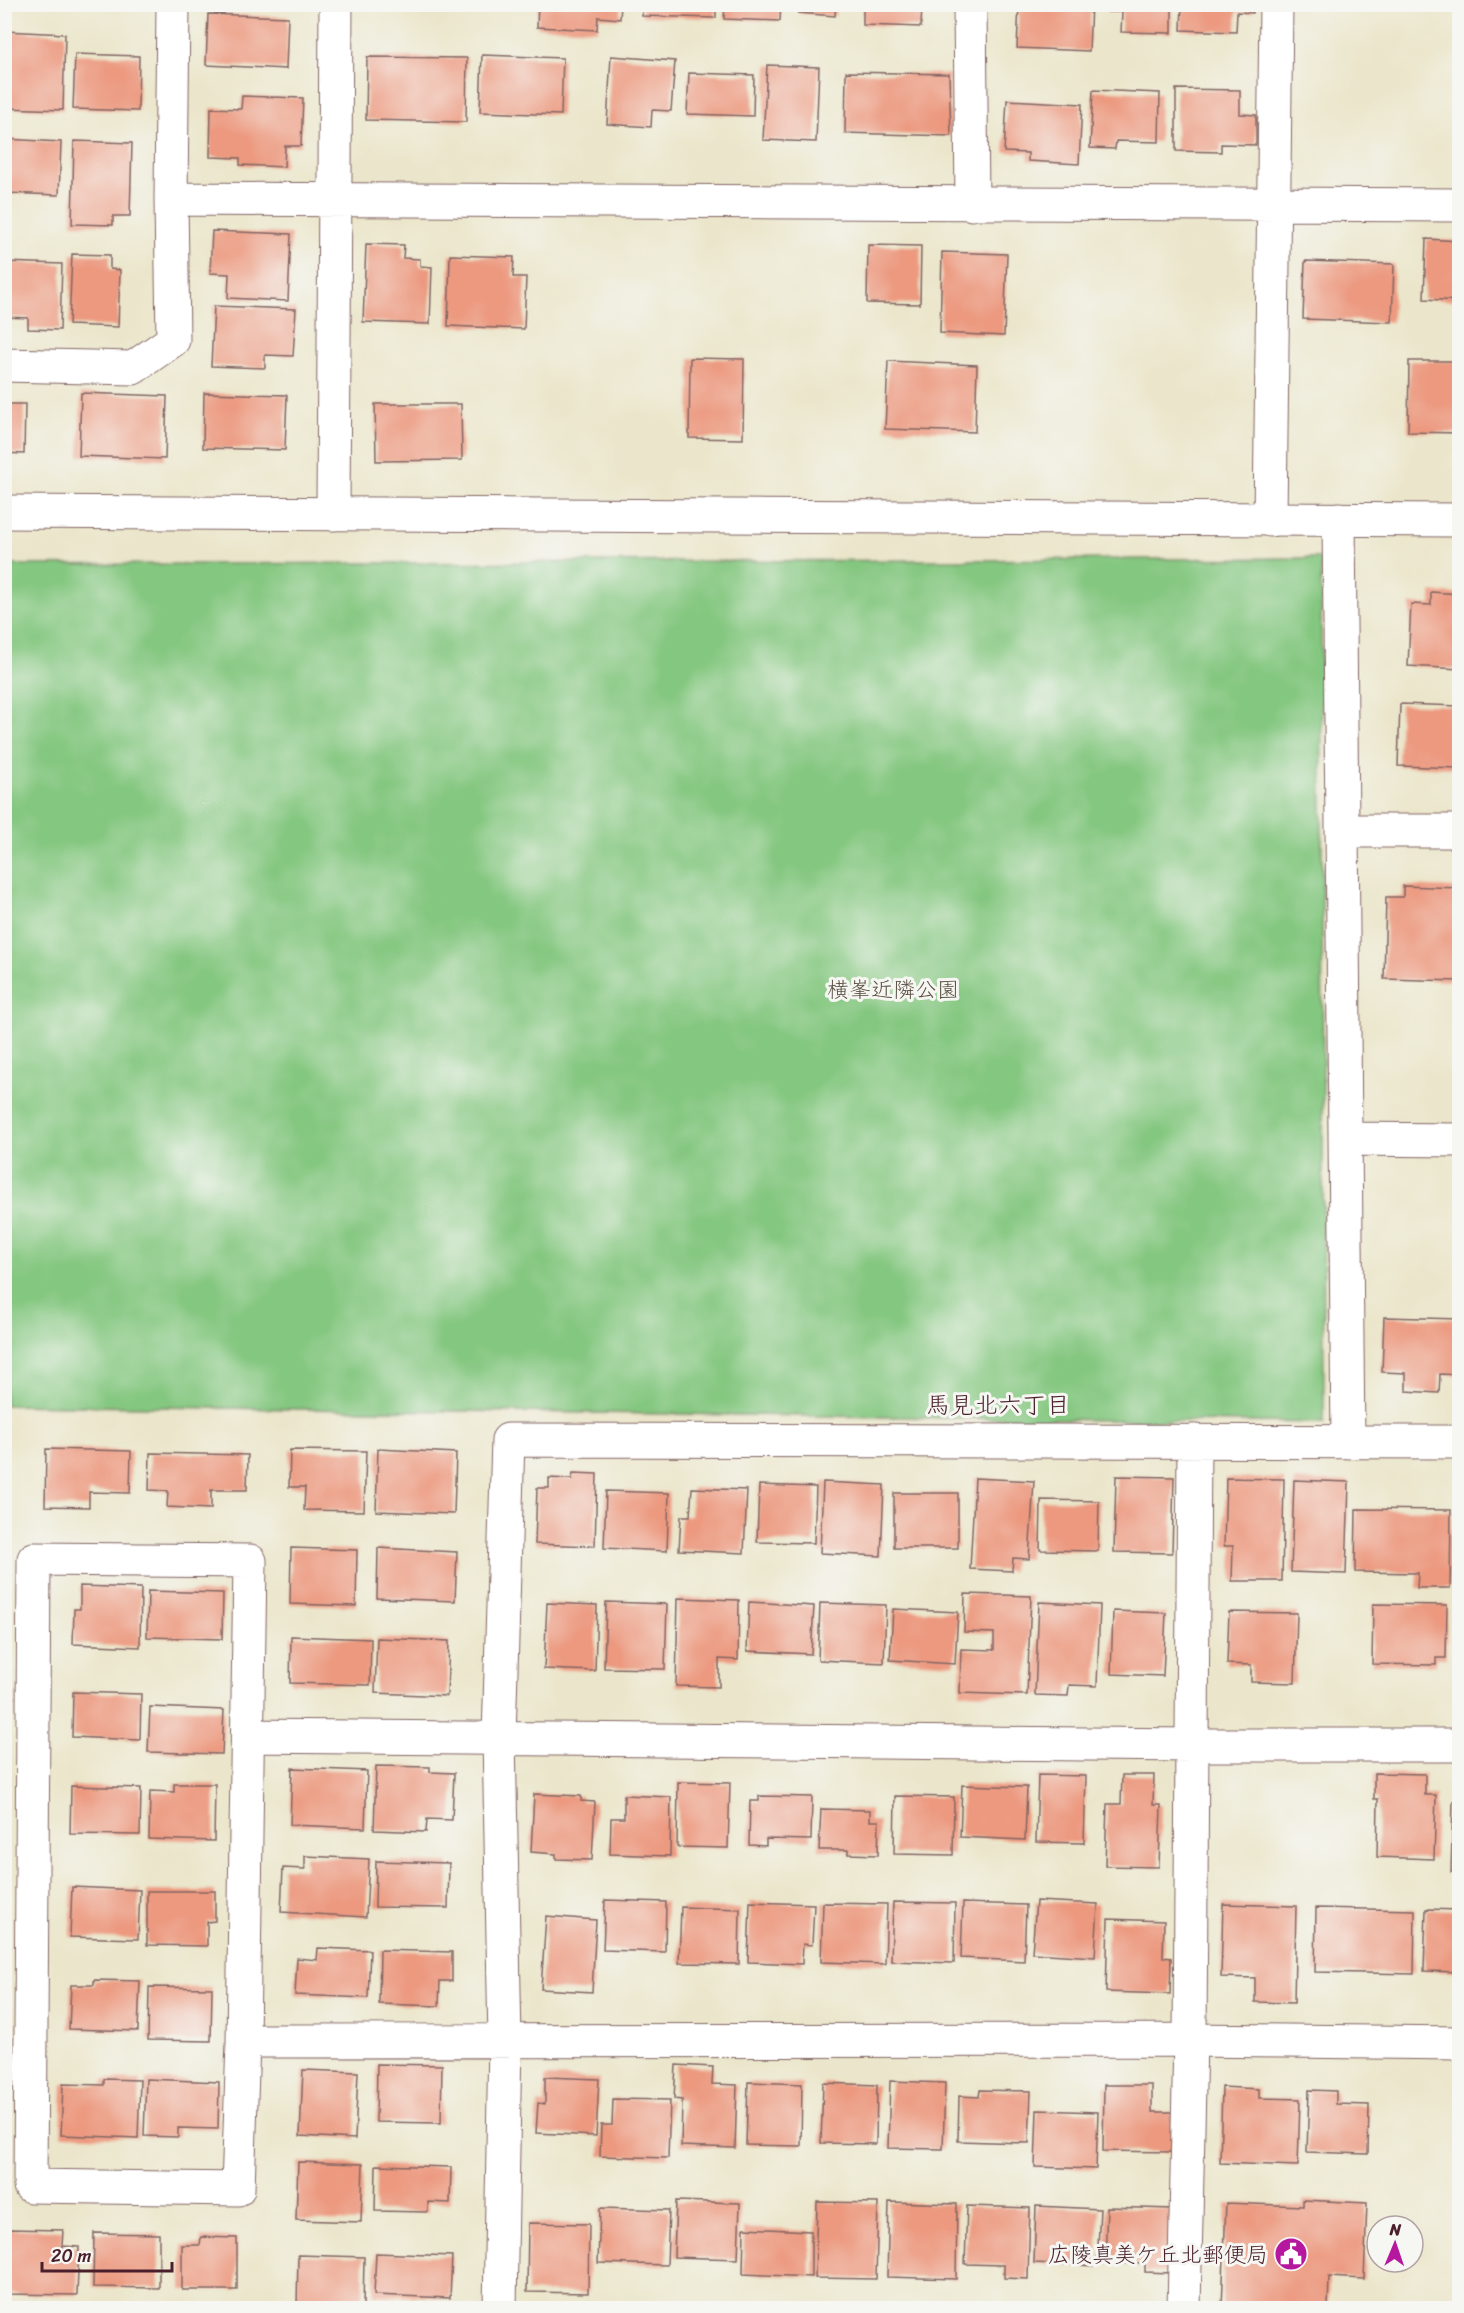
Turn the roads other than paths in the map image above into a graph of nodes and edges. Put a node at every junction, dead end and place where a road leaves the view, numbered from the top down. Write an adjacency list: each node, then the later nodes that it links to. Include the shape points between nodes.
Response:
1 (173, 4): 5 (street)
2 (336, 4): 6 (street)
3 (970, 4): 8 (street)
4 (1276, 4): 7 (street)
5 (171, 199): 6 (street); 10 (street, via 173,340 133,368)
6 (334, 200): 8 (street); 12 (street)
7 (1275, 203): 8 (street); 9 (street); 14 (street)
8 (972, 204)
9 (1460, 205)
10 (4, 365)
11 (4, 512): 12 (street)
12 (333, 514): 14 (street)
13 (1340, 519): 14 (street); 15 (street); 16 (street)
14 (1270, 520)
15 (1460, 520)
16 (1343, 831): 17 (street); 18 (street)
17 (1460, 831)
18 (1346, 1139): 19 (street); 21 (street)
19 (1460, 1140)
20 (1194, 1441): 21 (street); 24 (street, via 508,1440); 25 (street)
21 (1348, 1442): 22 (street)
22 (1460, 1442)
23 (248, 1736): 24 (street); 29 (street); 29 (street, via 250,1561 34,1559 30,2186 238,2189)
24 (499, 1737): 25 (street); 28 (street)
25 (1193, 1745): 26 (street); 27 (street)
26 (1460, 1745)
27 (1190, 2040): 28 (street); 30 (street); 32 (street)
28 (505, 2041): 29 (street); 31 (street)
29 (243, 2042)
30 (1460, 2043)
31 (500, 2308)
32 (1184, 2308)

